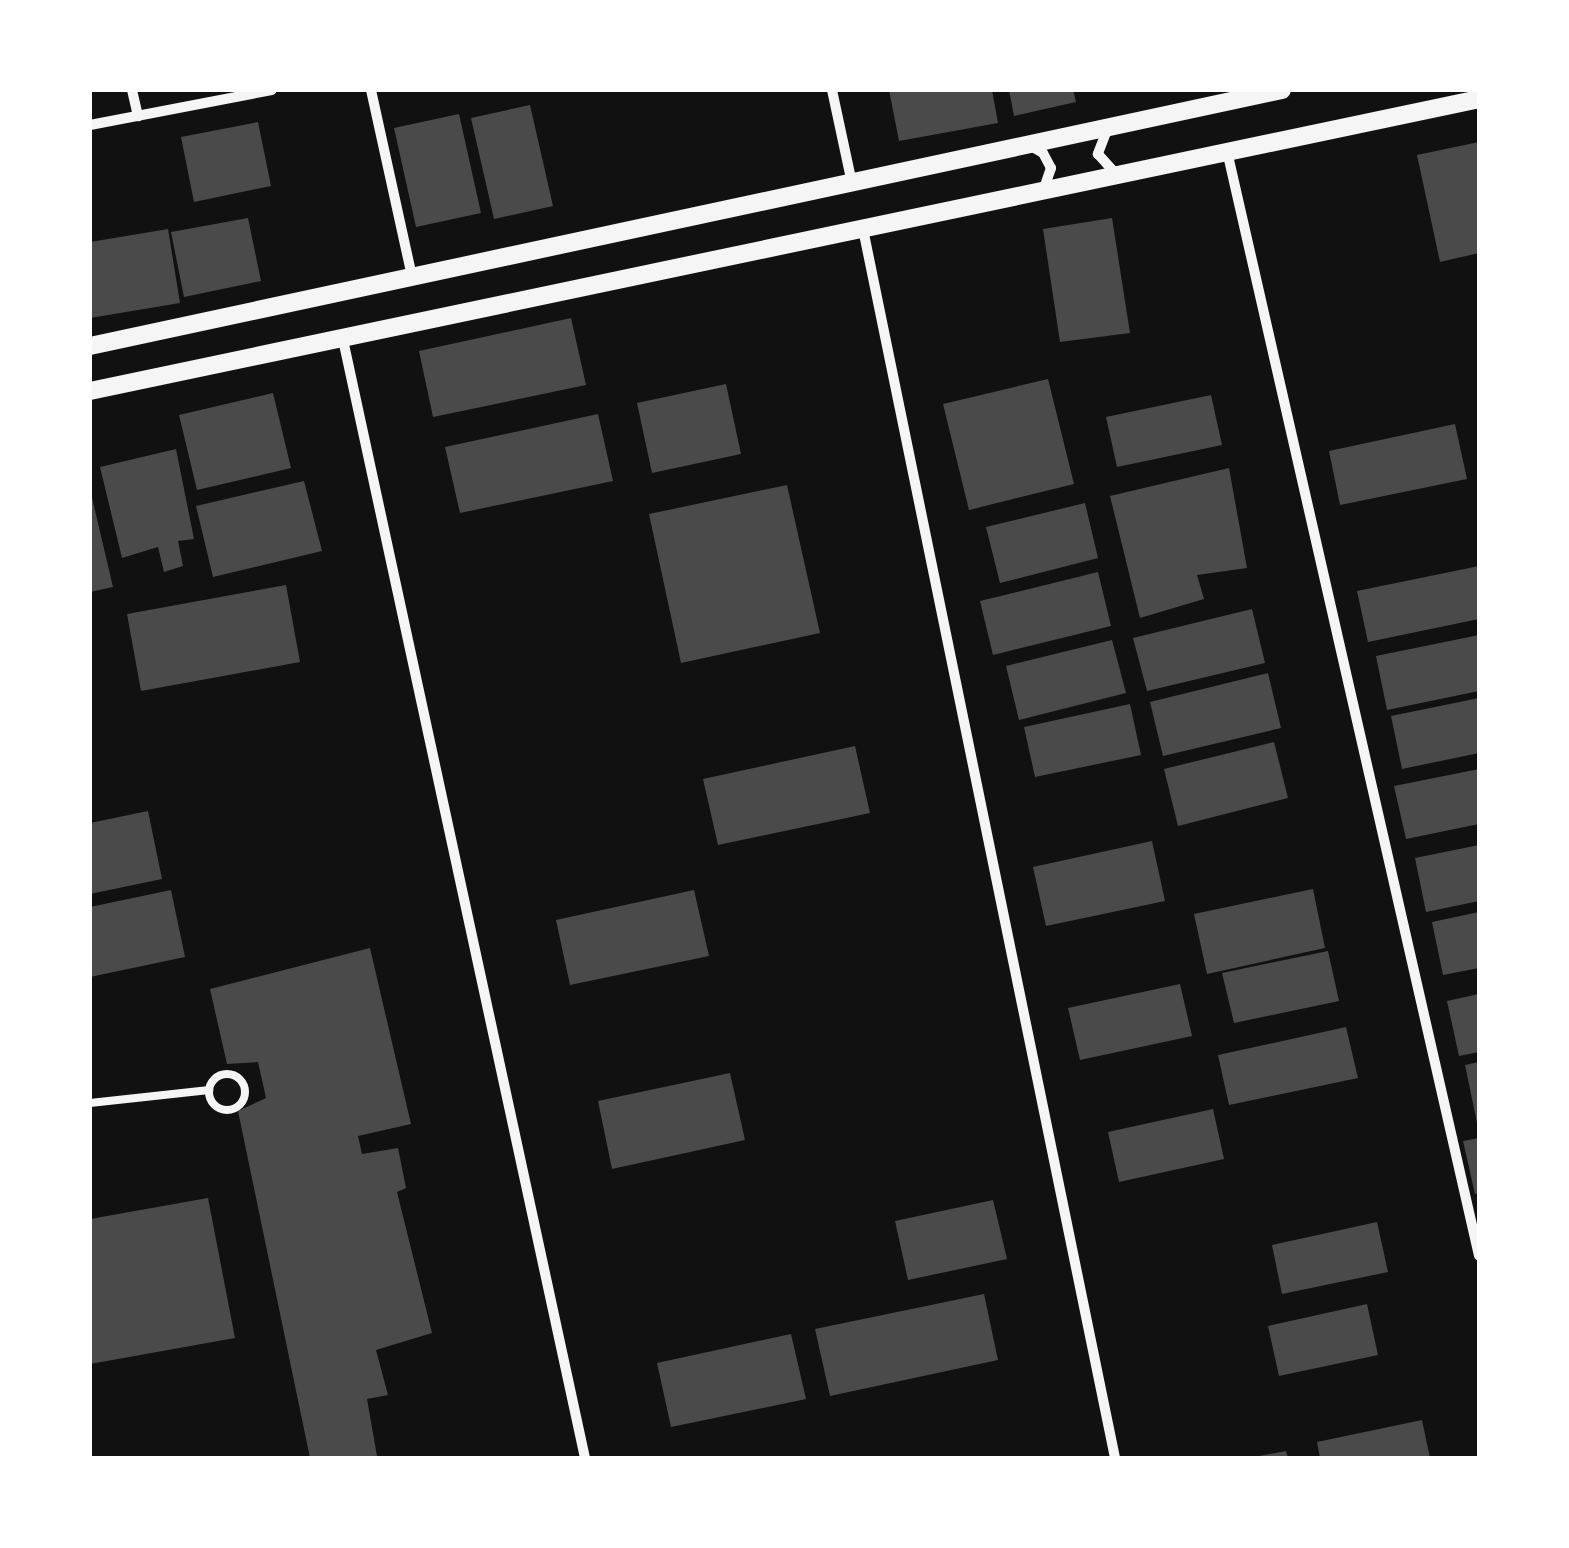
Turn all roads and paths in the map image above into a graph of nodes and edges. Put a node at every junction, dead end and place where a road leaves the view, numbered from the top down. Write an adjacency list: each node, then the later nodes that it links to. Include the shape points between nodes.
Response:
1 (132, 90): 8 (street)
2 (272, 90): 8 (street)
3 (371, 90): 17 (street)
4 (832, 90): 14 (street)
5 (1282, 90): 6 (street)
6 (1215, 97): 10 (street)
7 (1479, 99): 12 (street)
8 (138, 116): 9 (street)
9 (90, 125)
10 (1113, 126): 11 (street); 13 (street, via 1098,146 1101,162)
11 (1028, 145): 14 (street); 15 (street, via 1043,153 1050,168 1048,184)
12 (1226, 150): 13 (street); 23 (street)
13 (1130, 174): 15 (street)
14 (852, 183): 17 (street)
15 (1036, 196): 16 (street)
16 (863, 229): 18 (street); 25 (street)
17 (412, 277): 19 (street)
18 (342, 334): 20 (street); 24 (street)
19 (90, 346)
20 (90, 392)
21 (209, 1090): 21 (lane, via 222,1110 234,1108 245,1087 226,1074); 22 (lane)
22 (90, 1103)
23 (1479, 1256)
24 (584, 1458)
25 (1115, 1458)

